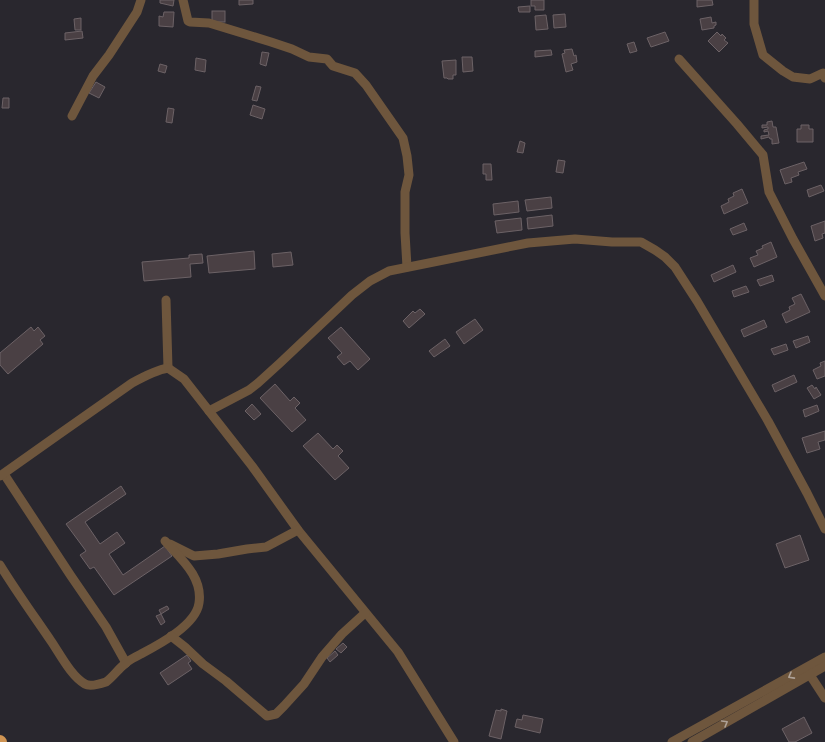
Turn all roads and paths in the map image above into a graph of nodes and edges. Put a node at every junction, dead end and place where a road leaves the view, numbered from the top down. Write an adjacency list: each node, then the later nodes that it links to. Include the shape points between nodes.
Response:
1 (141, 0): 6 (street, via 137,12 93,76)
2 (183, 0): 7 (street, via 190,22 209,23 278,44 309,57 327,59 333,66 355,73 366,85 403,138 408,175 405,192)
3 (754, 0): 5 (street, via 754,24 763,55 793,77 810,79)
4 (679, 59): 8 (street, via 763,155 769,192)
5 (824, 74)
6 (72, 116)
7 (407, 267): 11 (street, via 389,271 370,281 258,383); 13 (street, via 528,243 575,239 640,242 655,250 675,267 700,306 768,421)
8 (825, 296)
9 (166, 300): 10 (street)
10 (168, 368): 11 (street, via 184,379); 12 (street, via 132,383)
11 (209, 411): 14 (street)
12 (2, 475): 19 (street, via 106,628)
13 (825, 529)
14 (298, 530): 16 (street); 17 (street, via 266,548 194,556 165,541 196,578 199,586 197,611)
15 (0, 565): 19 (street, via 73,673 86,685 107,681)
16 (365, 613): 17 (street, via 342,634 284,706 276,714 267,716); 23 (street, via 398,652)
17 (171, 636): 19 (street)
18 (825, 657): 24 (street, one-way to 24)
19 (126, 663)
20 (825, 666): 21 (street)
21 (810, 675): 22 (street); 25 (street, one-way to 21)
22 (825, 698)
23 (454, 742)
24 (672, 742)
25 (692, 742)

